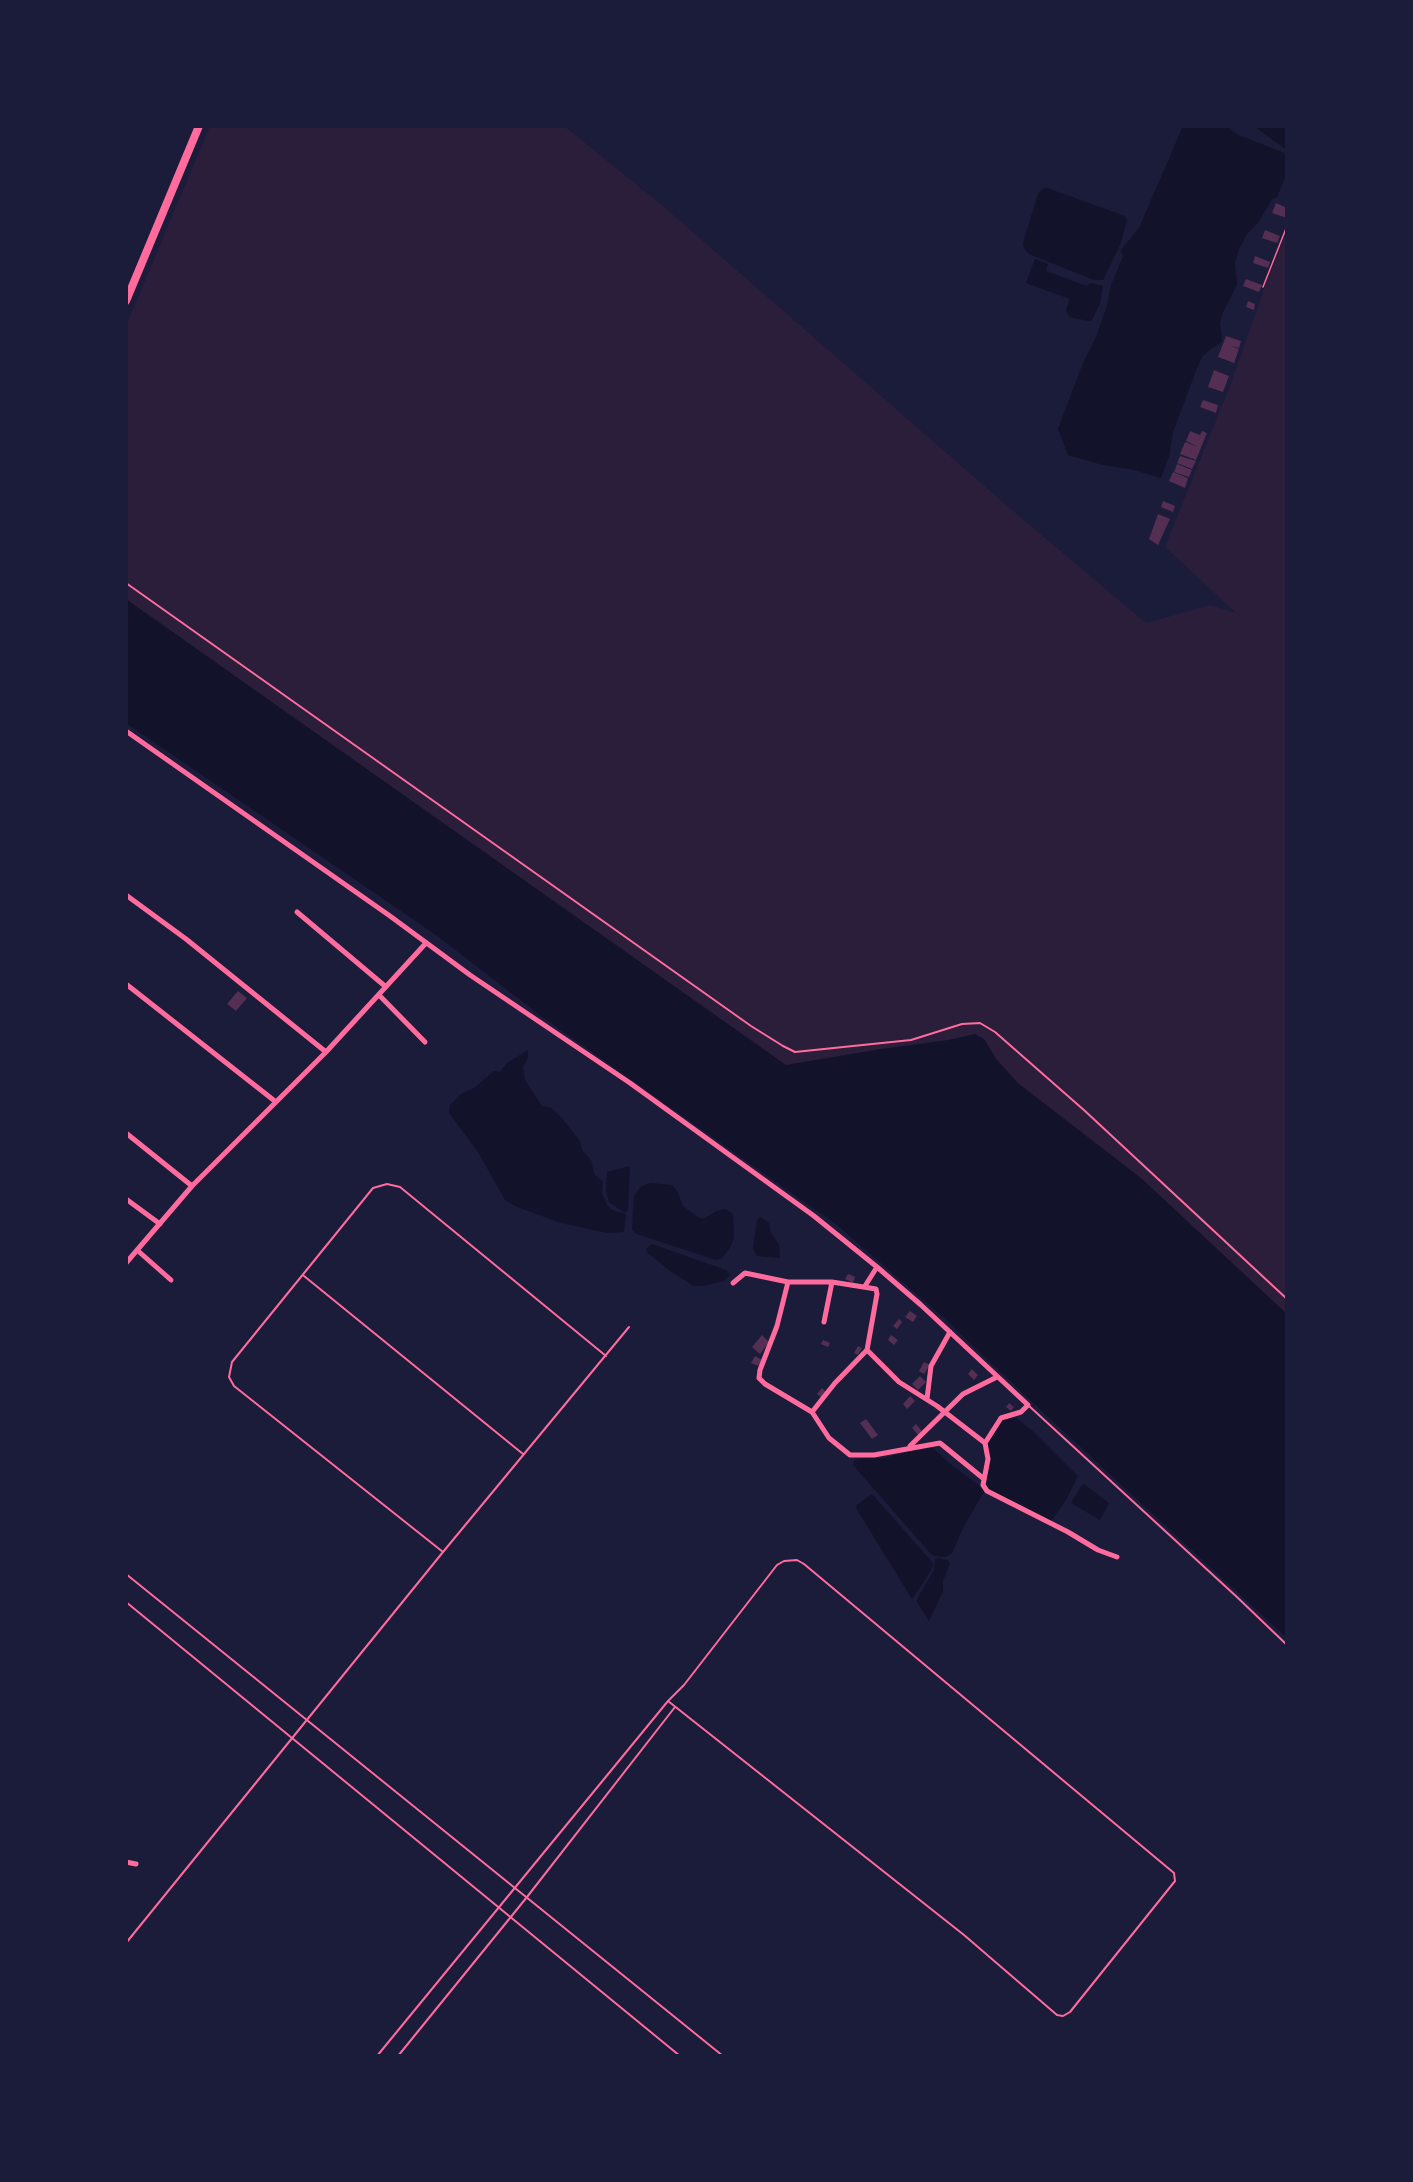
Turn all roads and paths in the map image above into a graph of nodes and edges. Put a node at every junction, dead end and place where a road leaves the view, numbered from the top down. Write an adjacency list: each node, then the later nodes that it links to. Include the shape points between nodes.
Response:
1 (199, 126): 4 (main road)
2 (1287, 226): 3 (path)
3 (1263, 287)
4 (126, 301)
5 (126, 583): 29 (lane, via 783,1046 795,1052 911,1040 962,1024 980,1023 995,1032)
6 (126, 731): 9 (street)
7 (126, 895): 14 (street)
8 (297, 912): 11 (street)
9 (426, 943): 11 (street); 22 (street, via 630,1083)
10 (126, 984): 15 (street)
11 (386, 987): 12 (street)
12 (379, 994): 13 (street); 14 (street)
13 (425, 1042)
14 (326, 1052): 15 (street)
15 (276, 1102): 17 (street)
16 (126, 1133): 17 (street)
17 (192, 1186): 19 (street)
18 (126, 1199): 19 (street)
19 (160, 1224): 20 (street)
20 (137, 1251): 21 (street); 24 (street)
21 (126, 1263)
22 (877, 1267): 28 (street); 32 (street)
23 (303, 1275): 34 (lane, via 373,1188 393,1184); 42 (lane); 44 (lane, via 232,1362 230,1382)
24 (171, 1280)
25 (832, 1281): 26 (street); 28 (street); 30 (street)
26 (788, 1282): 27 (street, via 745,1273); 39 (street, via 759,1378)
27 (733, 1283)
28 (865, 1286): 33 (street, via 875,1288 878,1294)
29 (1287, 1299)
30 (824, 1322)
31 (629, 1327): 34 (lane)
32 (950, 1332): 35 (street); 36 (street, via 931,1366)
33 (867, 1350): 36 (street, via 899,1382); 39 (street)
34 (606, 1356): 42 (lane)
35 (998, 1377): 37 (street); 38 (street, via 966,1392)
36 (927, 1399): 38 (street)
37 (1028, 1406): 40 (street, via 1001,1418); 48 (lane)
38 (944, 1411): 40 (street); 41 (street)
39 (812, 1412): 41 (street, via 829,1438 850,1455 874,1455)
40 (985, 1443): 43 (street, via 988,1459)
41 (909, 1447): 43 (street, via 940,1443)
42 (523, 1454): 44 (lane)
43 (984, 1479): 45 (street, via 987,1491)
44 (443, 1552): 51 (lane)
45 (1117, 1557)
46 (126, 1574): 51 (lane)
47 (126, 1602): 52 (lane)
48 (1287, 1646)
49 (668, 1701): 50 (lane); 50 (lane, via 777,1565 797,1560 1165,1865 1174,1873 1175,1881 1070,2012 1057,2015 964,1935); 55 (lane)
50 (675, 1707): 56 (lane)
51 (307, 1721): 52 (lane); 55 (lane)
52 (292, 1740): 57 (lane); 59 (lane)
53 (126, 1862): 54 (street)
54 (136, 1864)
55 (516, 1888): 56 (lane); 57 (lane)
56 (527, 1897): 58 (lane); 63 (lane)
57 (499, 1909): 58 (lane); 60 (lane)
58 (509, 1917): 61 (lane); 62 (lane)
59 (126, 1943)
60 (377, 2056)
61 (398, 2056)
62 (680, 2056)
63 (723, 2056)

